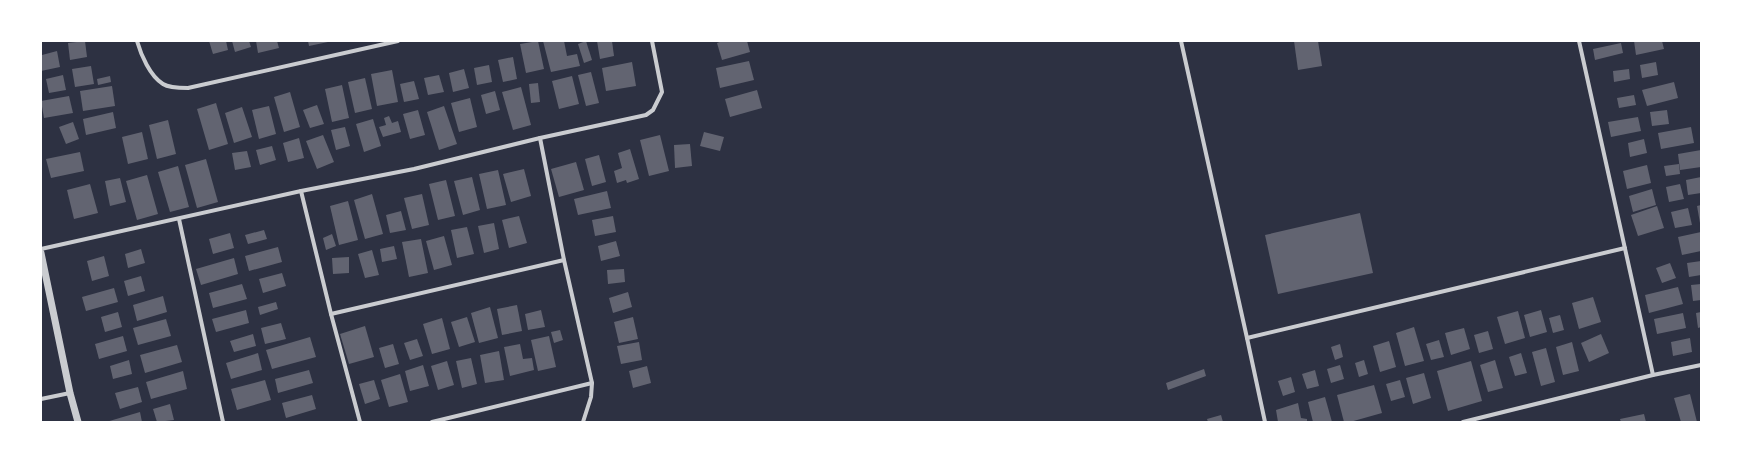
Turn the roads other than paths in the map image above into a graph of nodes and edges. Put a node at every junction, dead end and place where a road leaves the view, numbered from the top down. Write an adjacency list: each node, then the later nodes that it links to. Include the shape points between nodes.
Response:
1 (138, 41): 2 (street, via 153,74 163,85 188,88)
2 (398, 41)
3 (652, 41): 6 (street, via 662,92 654,110 646,115)
4 (1181, 41): 14 (street)
5 (1579, 41): 9 (street)
6 (540, 138): 7 (street, via 414,169); 12 (street)
7 (301, 191): 8 (street); 13 (street)
8 (179, 219): 10 (street); 21 (street)
9 (1625, 248): 14 (street); 16 (street)
10 (41, 250)
11 (41, 253): 18 (street)
12 (564, 260): 13 (street); 17 (street)
13 (331, 314): 22 (street)
14 (1248, 338): 25 (street)
15 (1701, 365): 16 (street)
16 (1653, 375): 26 (street)
17 (592, 384): 23 (street); 24 (street, via 591,397)
18 (70, 392): 19 (street); 20 (street)
19 (41, 399)
20 (78, 422)
21 (223, 422)
22 (360, 422)
23 (432, 422)
24 (583, 422)
25 (1265, 422)
26 (1463, 422)

